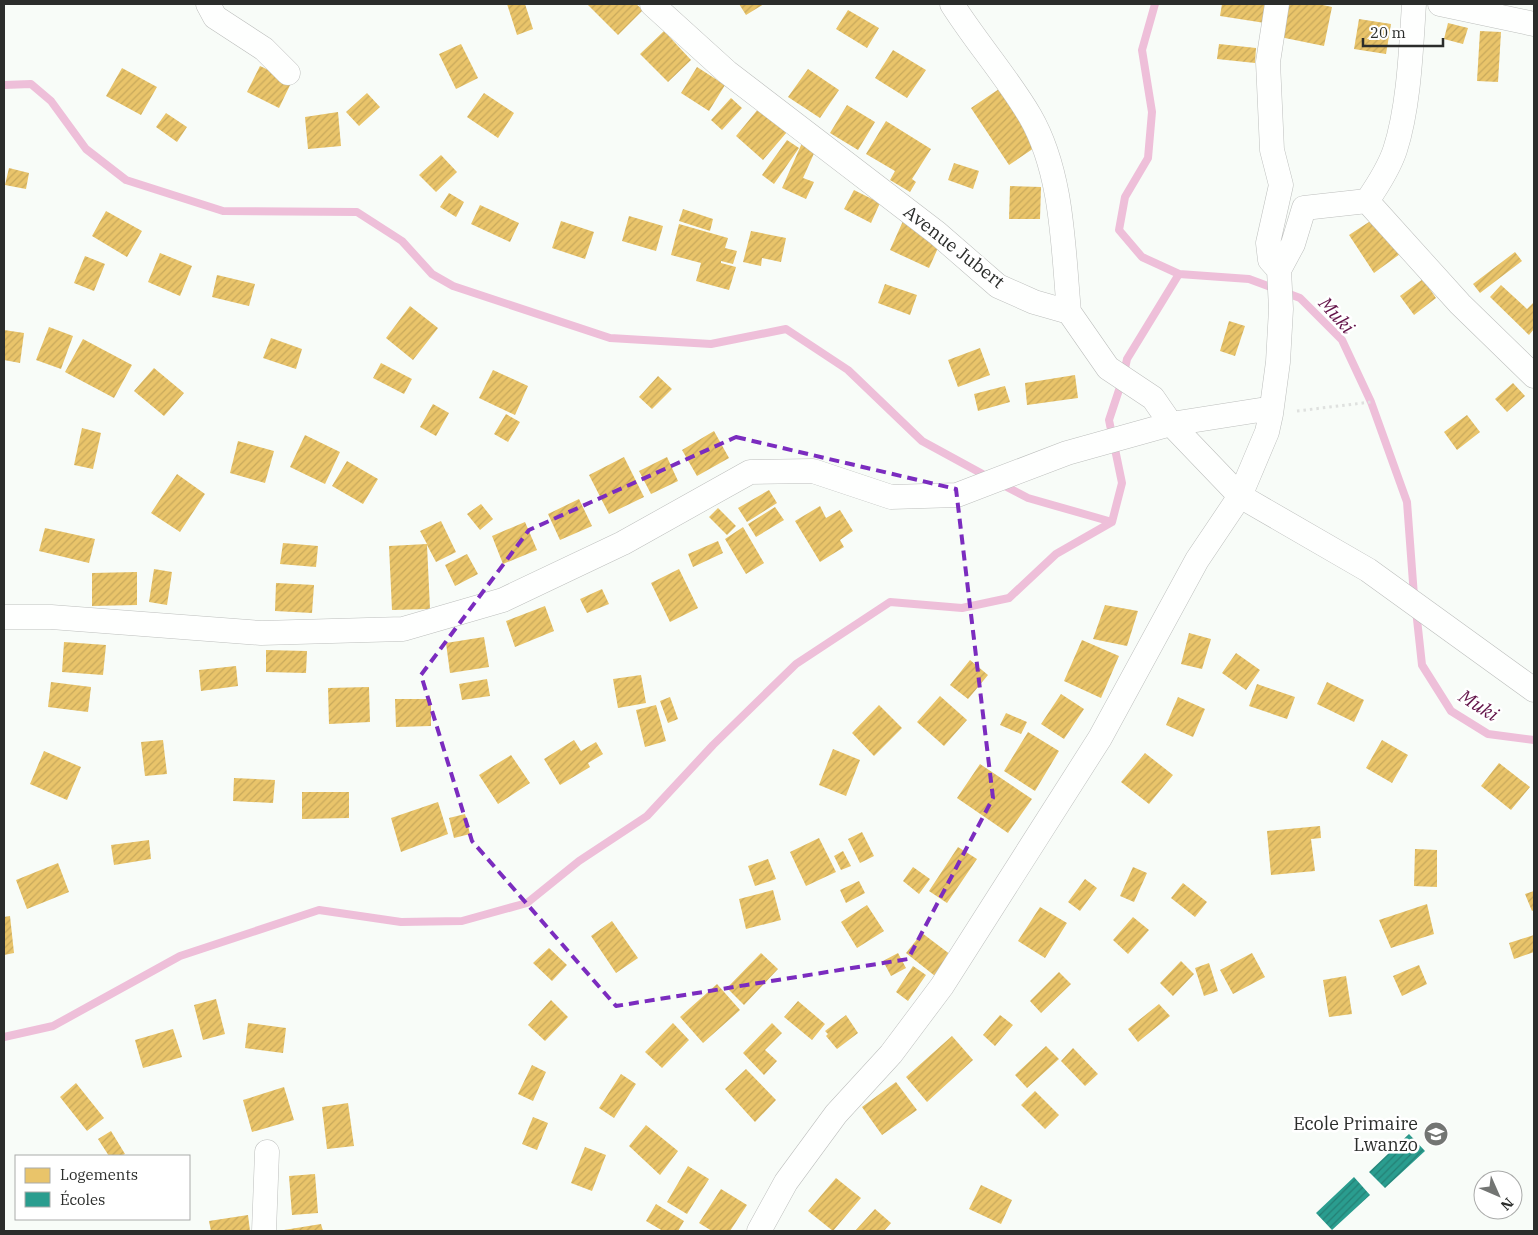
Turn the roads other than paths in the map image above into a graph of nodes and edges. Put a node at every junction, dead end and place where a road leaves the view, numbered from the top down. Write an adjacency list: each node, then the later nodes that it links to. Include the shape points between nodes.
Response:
1 (208, 4): 9 (street, via 215,17 264,49)
2 (652, 4): 14 (street, Avenue Jubert, via 728,72 937,233 998,286 1034,302)
3 (952, 4): 14 (street, via 1030,116 1047,153 1057,201)
4 (1277, 4): 10 (street, via 1268,62 1272,150)
5 (1414, 4): 11 (street, via 1410,58 1395,150)
6 (1440, 4): 7 (street)
7 (1469, 7): 8 (street)
8 (1534, 24)
9 (288, 73)
10 (1281, 185): 12 (street); 13 (street, via 1268,243 1270,260)
11 (1367, 201): 12 (street); 15 (street, via 1460,304)
12 (1304, 208): 13 (street, via 1293,244)
13 (1279, 270): 16 (street, via 1281,309)
14 (1069, 312): 17 (street, via 1108,368 1153,398)
15 (1534, 376)
16 (1271, 414): 17 (street, via 1260,410); 18 (street, via 1267,432)
17 (1171, 424): 18 (street); 19 (street, via 1067,453 957,495 891,497 813,471 750,472 623,544 503,600 404,629 261,633 51,617)
18 (1240, 496): 20 (street, via 1368,570); 23 (street, via 1197,560 1100,738 942,986 892,1054 836,1114 786,1182)
19 (4, 617)
20 (1534, 690)
21 (267, 1152): 22 (street)
22 (264, 1231)
23 (759, 1231)

